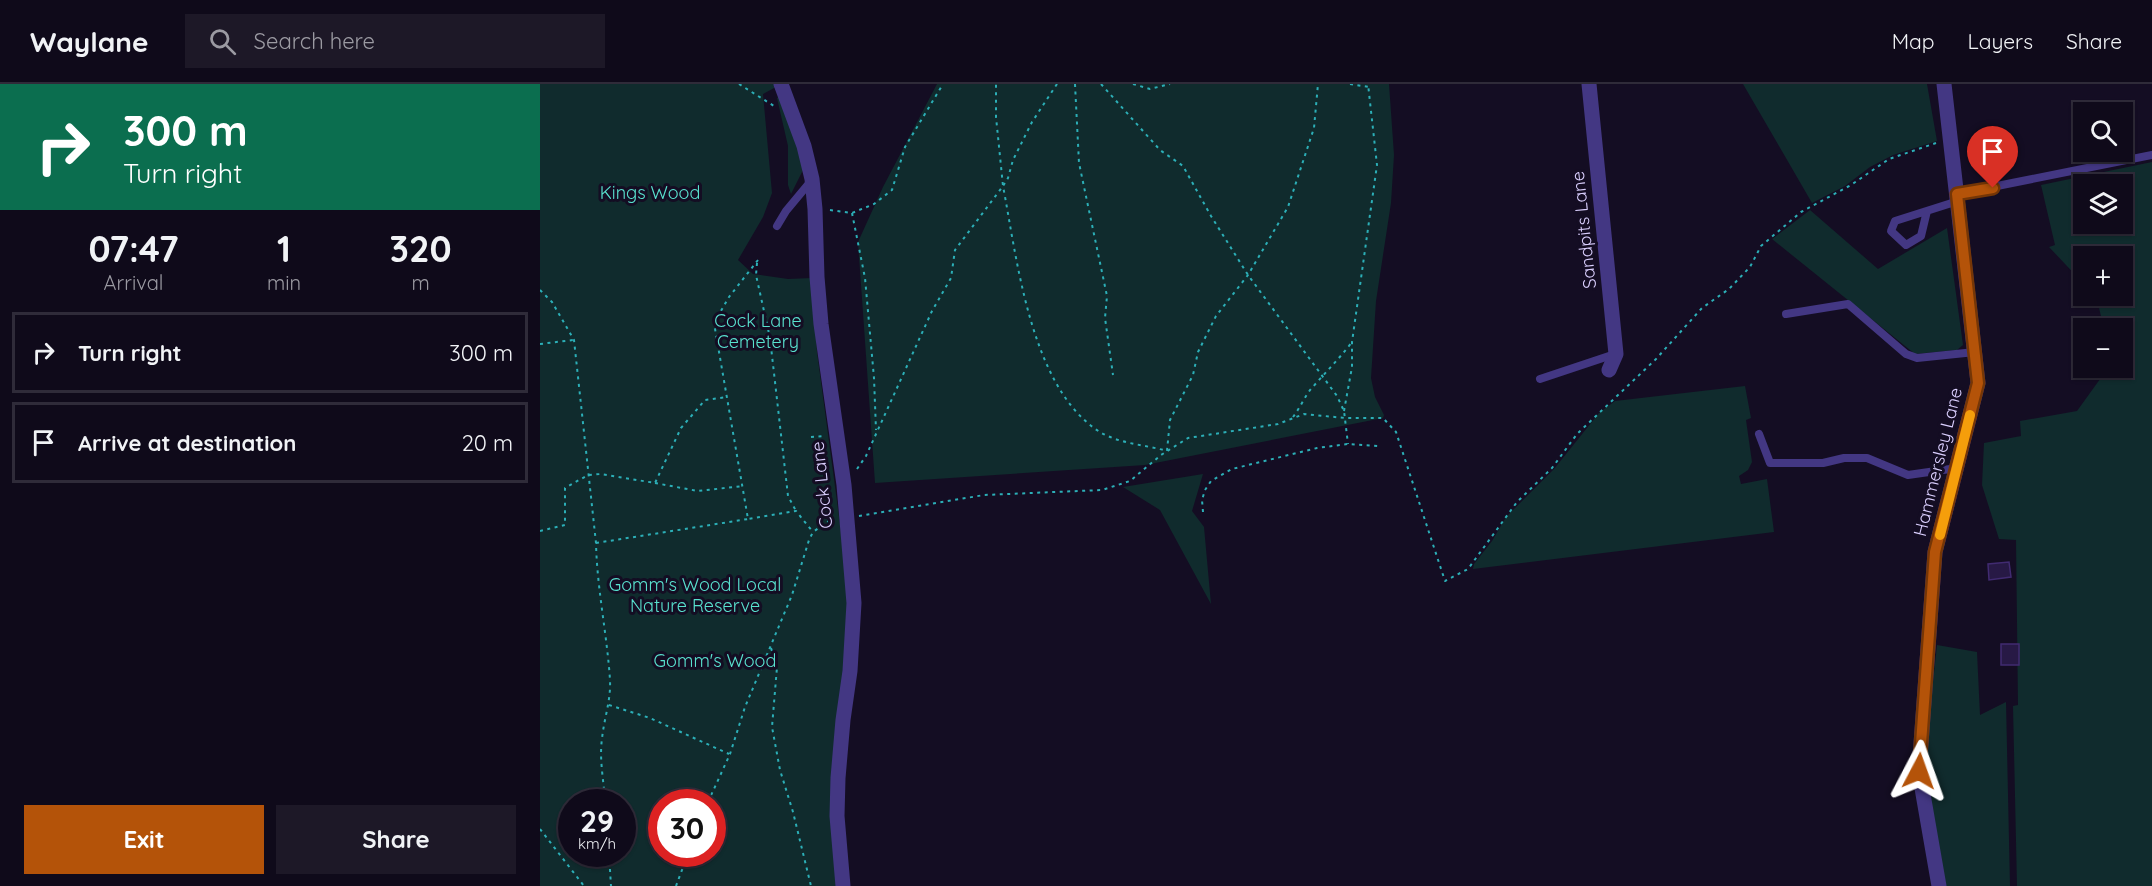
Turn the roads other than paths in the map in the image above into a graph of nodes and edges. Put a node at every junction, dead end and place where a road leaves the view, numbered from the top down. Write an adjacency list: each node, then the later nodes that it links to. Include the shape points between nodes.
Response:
1 (781, 84): 5 (street, Cock Lane)
2 (1589, 84): 11 (street, Sandpits Lane)
3 (1944, 84): 6 (street, Hammersley Lane)
4 (2152, 155): 6 (lane)
5 (812, 179): 8 (lane); 16 (street, Cock Lane, via 821,324 844,485 854,603 838,778)
6 (1957, 197): 7 (lane); 10 (street, Hammersley Lane)
7 (1927, 211): 7 (lane, via 1894,221 1891,231 1906,244 1914,240 1921,236)
8 (777, 226)
9 (1786, 314): 10 (lane, via 1848,304 1906,354 1917,358)
10 (1975, 352): 15 (street, Hammersley Lane, via 1978,383)
11 (1616, 354): 12 (street, Sandpits Lane); 13 (lane)
12 (1609, 370)
13 (1540, 379)
14 (1759, 434): 15 (lane, via 1770,464 1867,458 1908,475)
15 (1957, 468): 17 (street, Hammersley Lane, via 1935,552 1919,771)
16 (843, 886)
17 (1939, 886)

